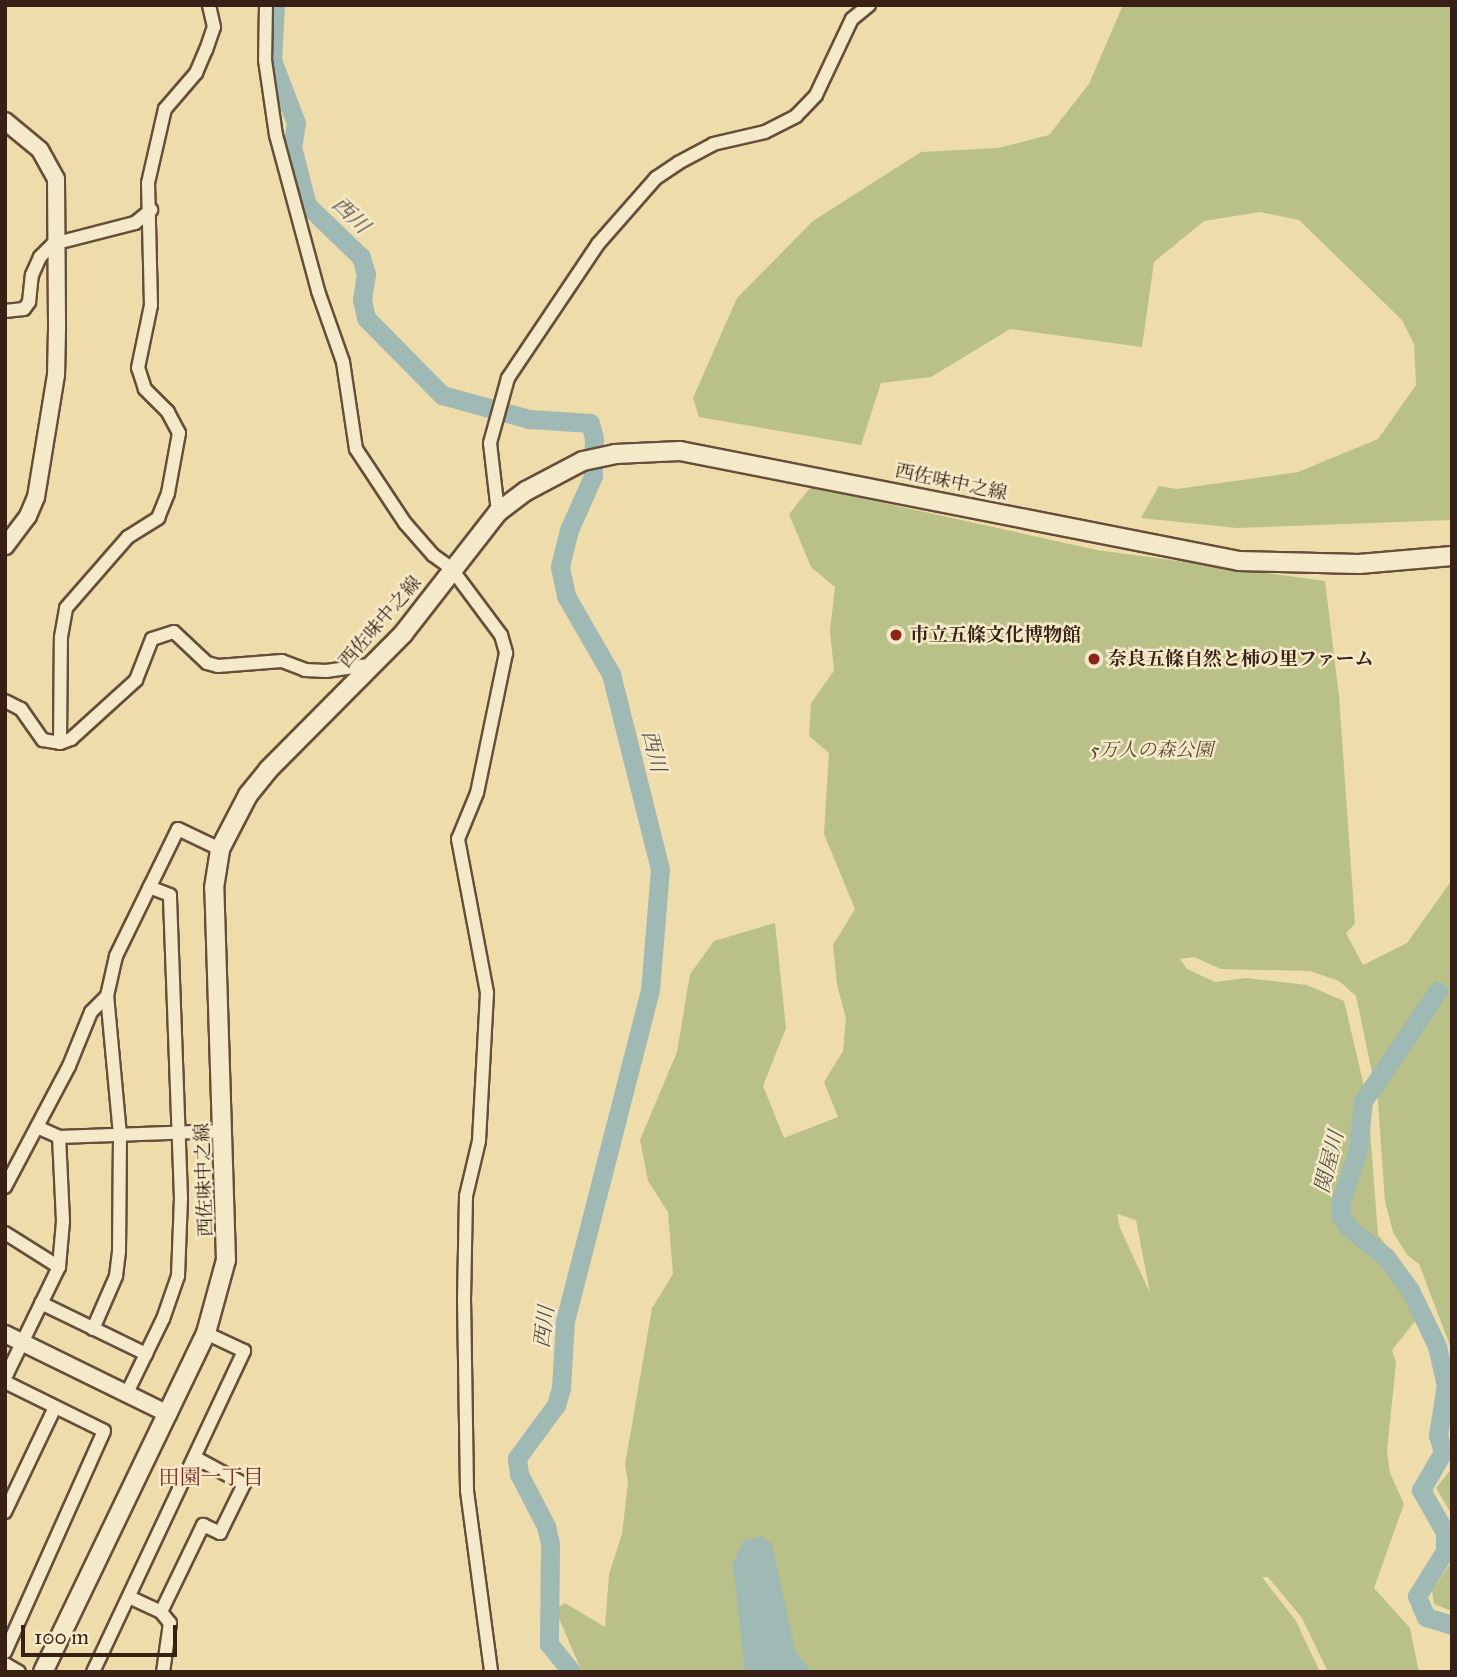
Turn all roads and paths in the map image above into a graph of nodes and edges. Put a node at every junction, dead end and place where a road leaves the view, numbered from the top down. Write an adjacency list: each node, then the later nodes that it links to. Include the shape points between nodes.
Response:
1 (209, 5): 5 (street, via 214,27 206,50 196,73 165,109 148,183)
2 (266, 5): 11 (street, via 264,38 276,135 318,291 343,362 356,449 405,523)
3 (869, 5): 8 (street, via 852,19 816,95 796,116 765,132 713,144 678,163 656,178 598,244 508,378 490,443)
4 (5, 121): 6 (street, via 40,150 56,179)
5 (151, 210): 6 (street, via 135,223); 14 (street, via 150,328 138,368 145,389 168,412 179,433 168,493 158,518 128,537 66,608 61,637)
6 (53, 244): 7 (street, via 40,257 24,309); 9 (street, via 56,375 41,476 28,516)
7 (5, 311)
8 (498, 512): 10 (main road, 西佐味中之線, via 526,491 583,461 615,454 711,454 1239,561 1359,564); 11 (main road, 西佐味中之線)
9 (5, 546)
10 (1452, 556)
11 (451, 568): 12 (main road, 西佐味中之線, via 426,606); 46 (street, via 501,635 506,653 477,793 458,838 487,993 479,1142 466,1196 464,1298 467,1491)
12 (375, 664): 14 (street, via 326,671 305,670 282,661 218,666 207,663 184,637 163,633 144,651 136,680 71,739); 15 (main road, 西佐味中之線, via 268,770 248,795)
13 (5, 701): 14 (street, via 21,709 43,740)
14 (60, 743)
15 (220, 849): 16 (street, via 178,829); 19 (main road, 西佐味中之線, via 214,888)
16 (149, 887): 17 (street, via 116,956); 20 (street, via 170,895)
17 (107, 996): 18 (street, via 91,1012); 21 (street)
18 (37, 1127): 22 (street); 23 (street)
19 (223, 1131): 20 (street); 28 (main road, 西佐味中之線, via 226,1260)
20 (178, 1132): 21 (street); 31 (street, via 178,1276)
21 (120, 1135): 22 (street); 27 (street, via 116,1276)
22 (59, 1137): 25 (street, via 63,1221)
23 (5, 1187)
24 (5, 1233): 25 (street)
25 (59, 1267): 26 (street)
26 (41, 1303): 27 (street); 30 (street)
27 (93, 1329): 31 (street)
28 (205, 1333): 35 (main road, 西佐味中之線); 36 (street, via 244,1351)
29 (5, 1334): 30 (street)
30 (21, 1342): 32 (street); 33 (street)
31 (146, 1354): 33 (street)
32 (5, 1380): 34 (street)
33 (127, 1393): 35 (street)
34 (55, 1407): 37 (street); 40 (street, via 104,1431)
35 (168, 1414): 43 (main road, 西佐味中之線)
36 (196, 1458): 38 (street); 39 (street, via 244,1484 220,1533 202,1525)
37 (5, 1512)
38 (129, 1597): 39 (street); 44 (street)
39 (161, 1612): 45 (street, via 170,1623)
40 (5, 1652)
41 (5, 1664): 42 (street)
42 (19, 1672)
43 (43, 1672)
44 (93, 1672)
45 (163, 1672)
46 (491, 1672)

